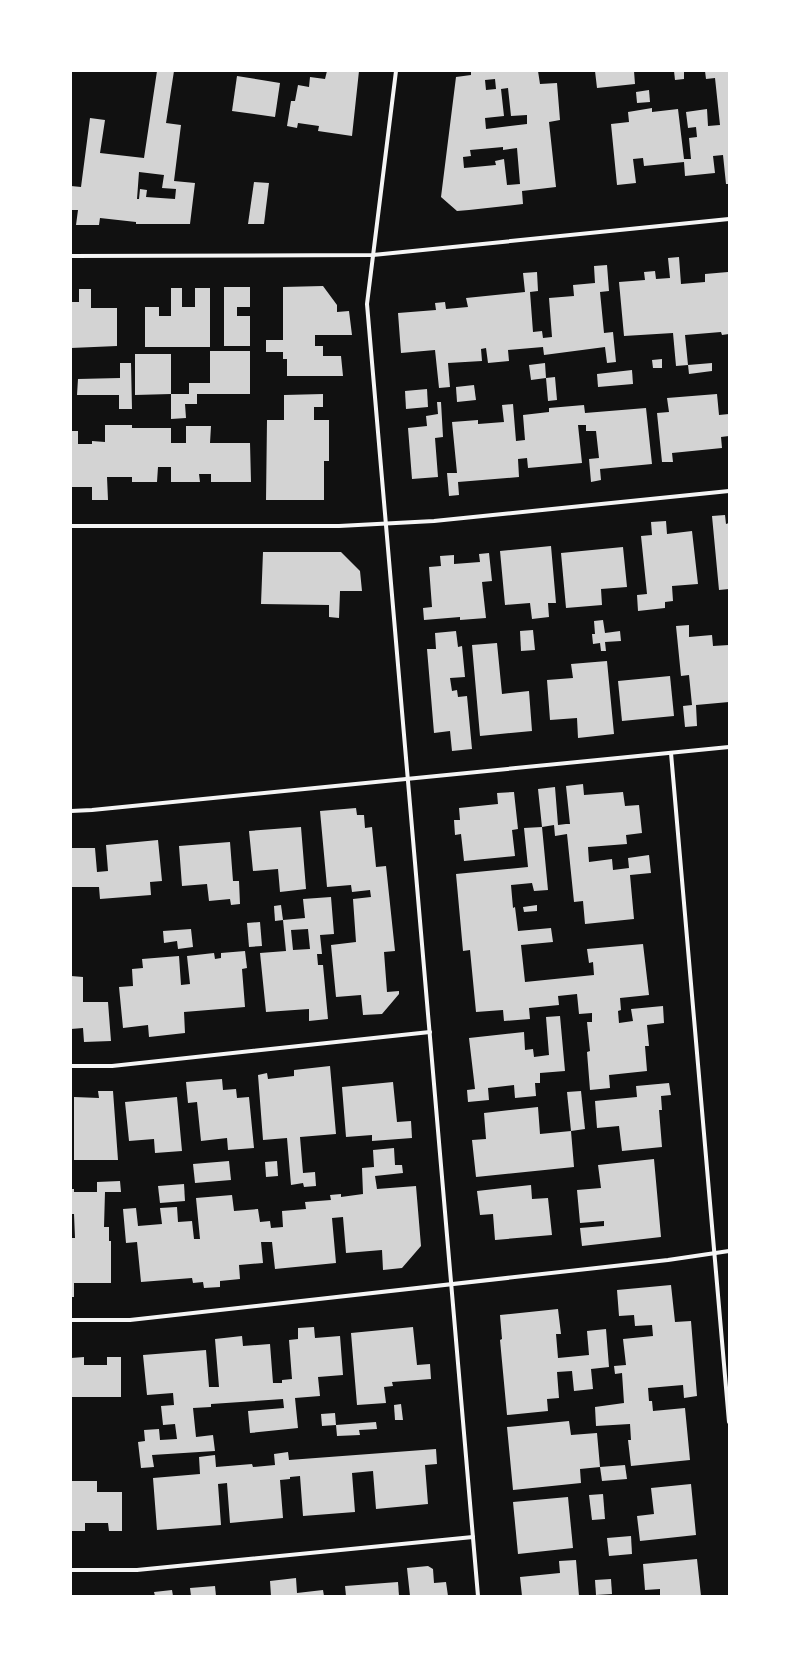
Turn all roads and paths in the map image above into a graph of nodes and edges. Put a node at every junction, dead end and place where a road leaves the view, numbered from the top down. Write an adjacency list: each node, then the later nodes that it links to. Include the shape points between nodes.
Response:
1 (396, 71): 3 (street)
2 (729, 219): 3 (street)
3 (373, 255): 4 (street); 6 (street, via 367,304)
4 (71, 256)
5 (729, 491): 6 (street)
6 (386, 524): 7 (street); 10 (street)
7 (71, 526)
8 (729, 747): 9 (street)
9 (671, 753): 10 (street); 15 (street)
10 (408, 779): 11 (street); 12 (street)
11 (71, 811)
12 (430, 1032): 13 (street, via 112,1066); 16 (street)
13 (71, 1066)
14 (729, 1252): 15 (street)
15 (714, 1254): 16 (street); 18 (street)
16 (452, 1284): 17 (street, via 130,1320); 19 (street)
17 (71, 1320)
18 (729, 1422)
19 (473, 1537): 20 (street, via 137,1570); 21 (street)
20 (71, 1570)
21 (478, 1596)

